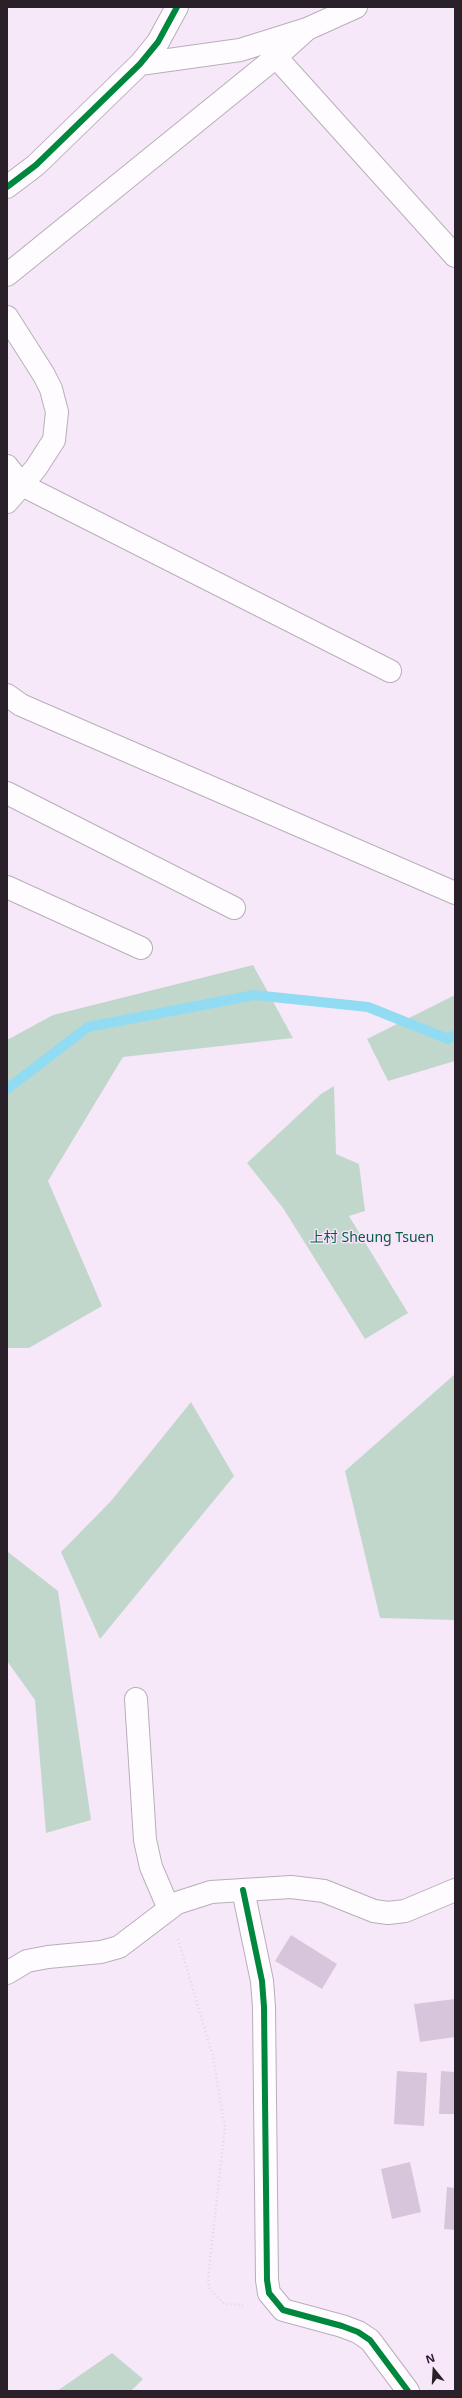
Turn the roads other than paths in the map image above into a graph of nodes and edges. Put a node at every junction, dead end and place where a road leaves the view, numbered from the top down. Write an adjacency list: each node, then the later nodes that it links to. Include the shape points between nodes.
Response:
1 (177, 7): 5 (street, via 158,42)
2 (356, 7): 3 (street)
3 (307, 29): 4 (street); 5 (street, via 240,50)
4 (276, 57): 7 (street); 8 (street)
5 (140, 64): 6 (street, via 36,165)
6 (7, 187)
7 (455, 256)
8 (7, 275)
9 (7, 317): 11 (street, via 52,389 57,412 54,440)
10 (7, 466): 11 (street)
11 (22, 485): 12 (street); 13 (street)
12 (7, 502)
13 (390, 671)
14 (7, 695): 17 (street, via 21,705)
15 (7, 793): 18 (street)
16 (7, 886): 19 (street)
17 (455, 894)
18 (234, 908)
19 (142, 948)
20 (136, 1699): 23 (street, via 145,1840 151,1867)
21 (243, 1890): 22 (street, via 291,1888 324,1891 374,1911 388,1913 405,1911); 23 (street, via 193,1896); 25 (street, via 262,1981 264,2007 267,2280 273,2298 283,2310 358,2332 370,2340)
22 (455, 1890)
23 (169, 1909): 24 (street, via 120,1947 101,1952 48,1956 27,1961)
24 (7, 1973)
25 (408, 2391)

